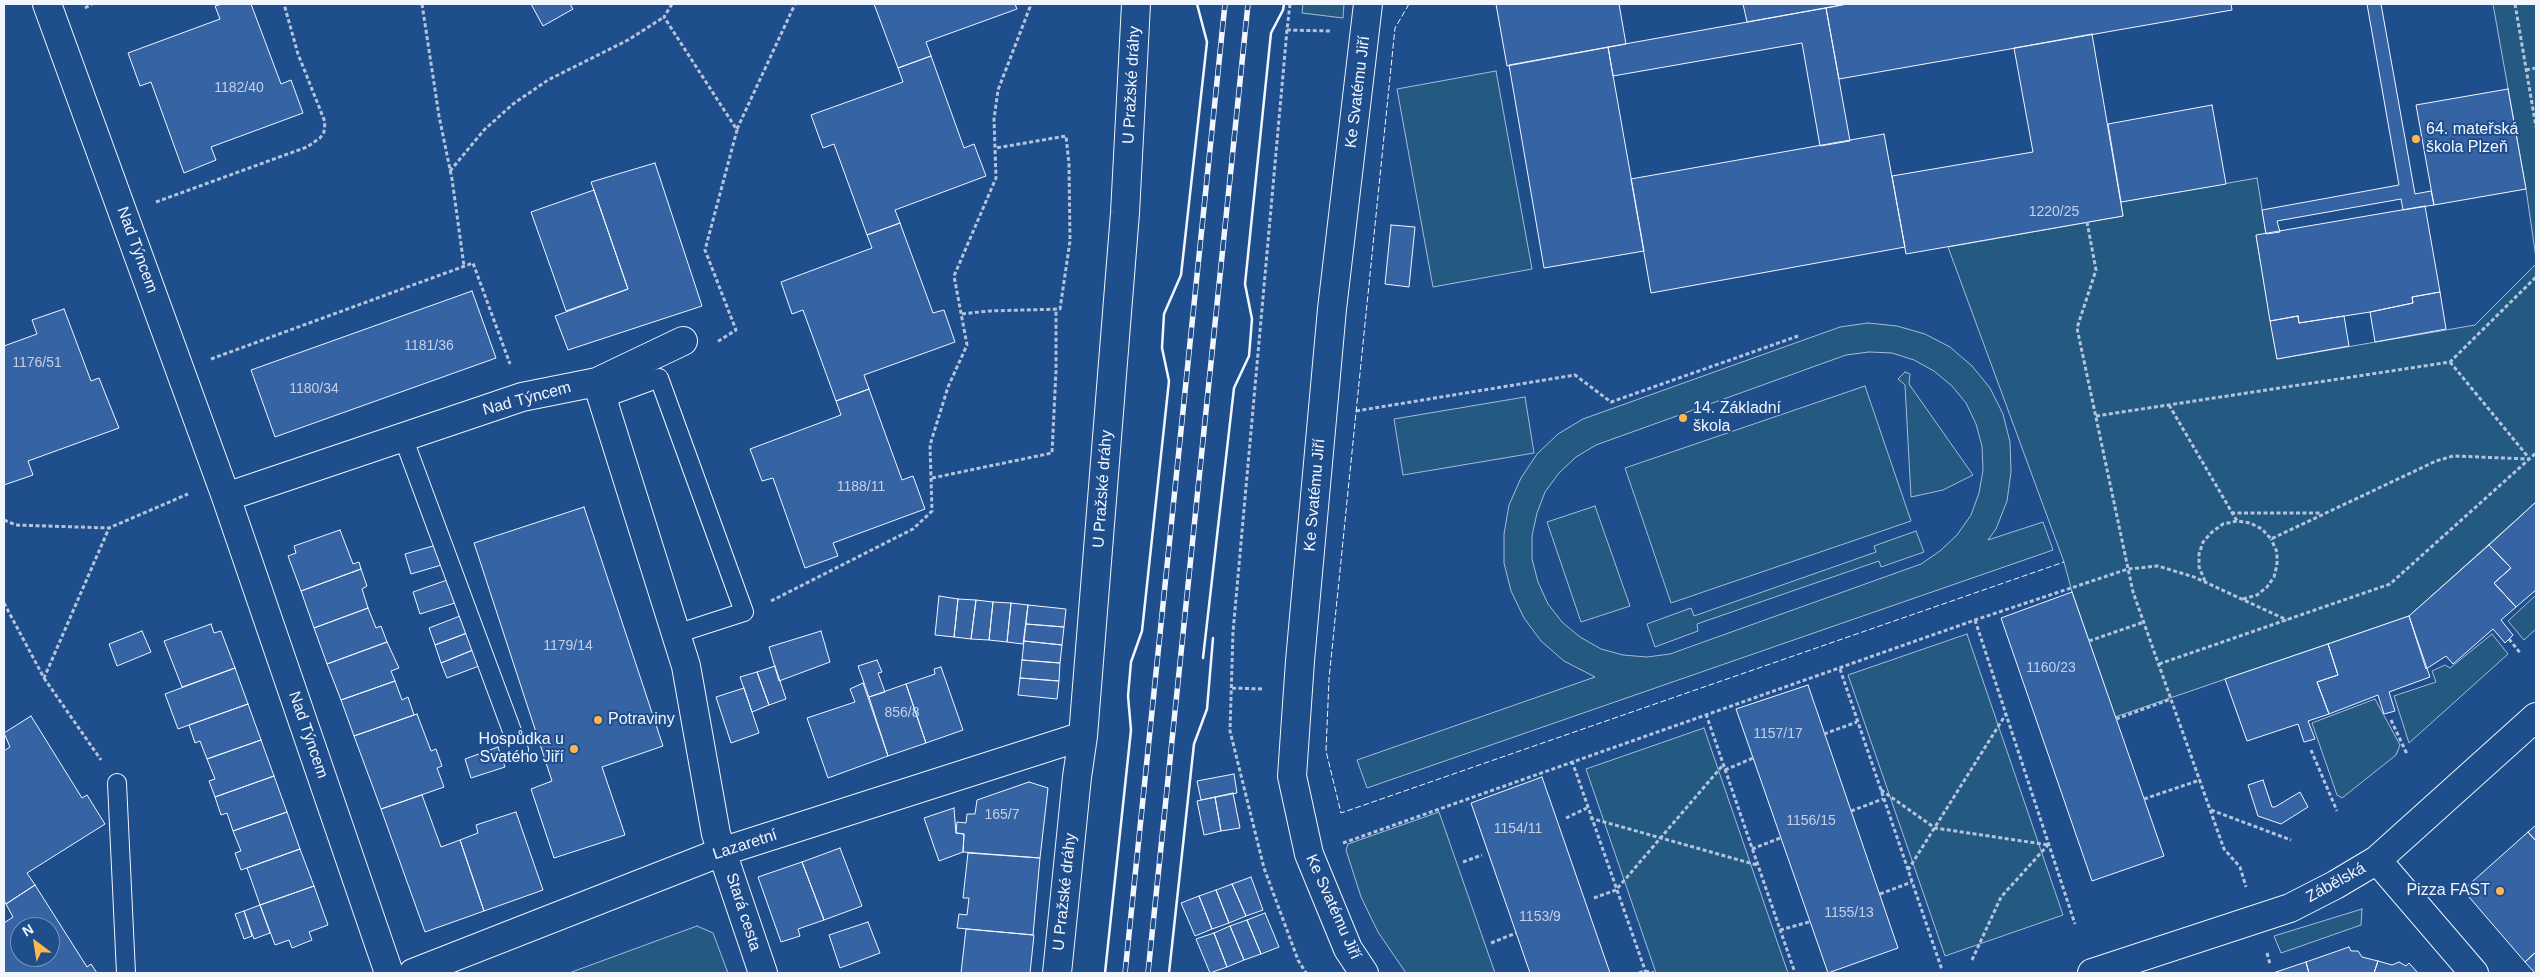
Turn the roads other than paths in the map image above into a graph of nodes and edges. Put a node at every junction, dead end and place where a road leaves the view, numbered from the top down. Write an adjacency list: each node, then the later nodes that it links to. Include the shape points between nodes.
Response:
1 (47, 4): 7 (street, Nad Týncem)
2 (1136, 4): 10 (street, U Pražské dráhy, via 1125,213)
3 (1368, 4): 20 (street, Ke Svatému Jiří, via 1332,309 1292,776 1309,854 1348,949)
4 (683, 341): 5 (street, Nad Týncem)
5 (599, 391): 6 (street, Nad Týncem, via 522,397); 8 (street, Stará cesta); 8 (lane, via 659,378 744,612)
6 (404, 437): 7 (street, Nad Týncem); 11 (lane)
7 (226, 497): 16 (street, Nad Týncem)
8 (676, 634): 13 (street, Stará cesta, via 686,666 716,834)
9 (2536, 717): 14 (street, Zábělská)
10 (1083, 736): 13 (street, Lazaretní); 19 (street, U Pražské dráhy)
11 (519, 750)
12 (117, 783): 15 (lane)
13 (724, 851): 17 (street, Lazaretní); 18 (street, Stará cesta)
14 (2377, 860): 21 (street, Zábělská, via 2290,908); 22 (street)
15 (126, 973)
16 (390, 973)
17 (413, 973)
18 (764, 973)
19 (1057, 973)
20 (1364, 973)
21 (2092, 973)
22 (2474, 973)

